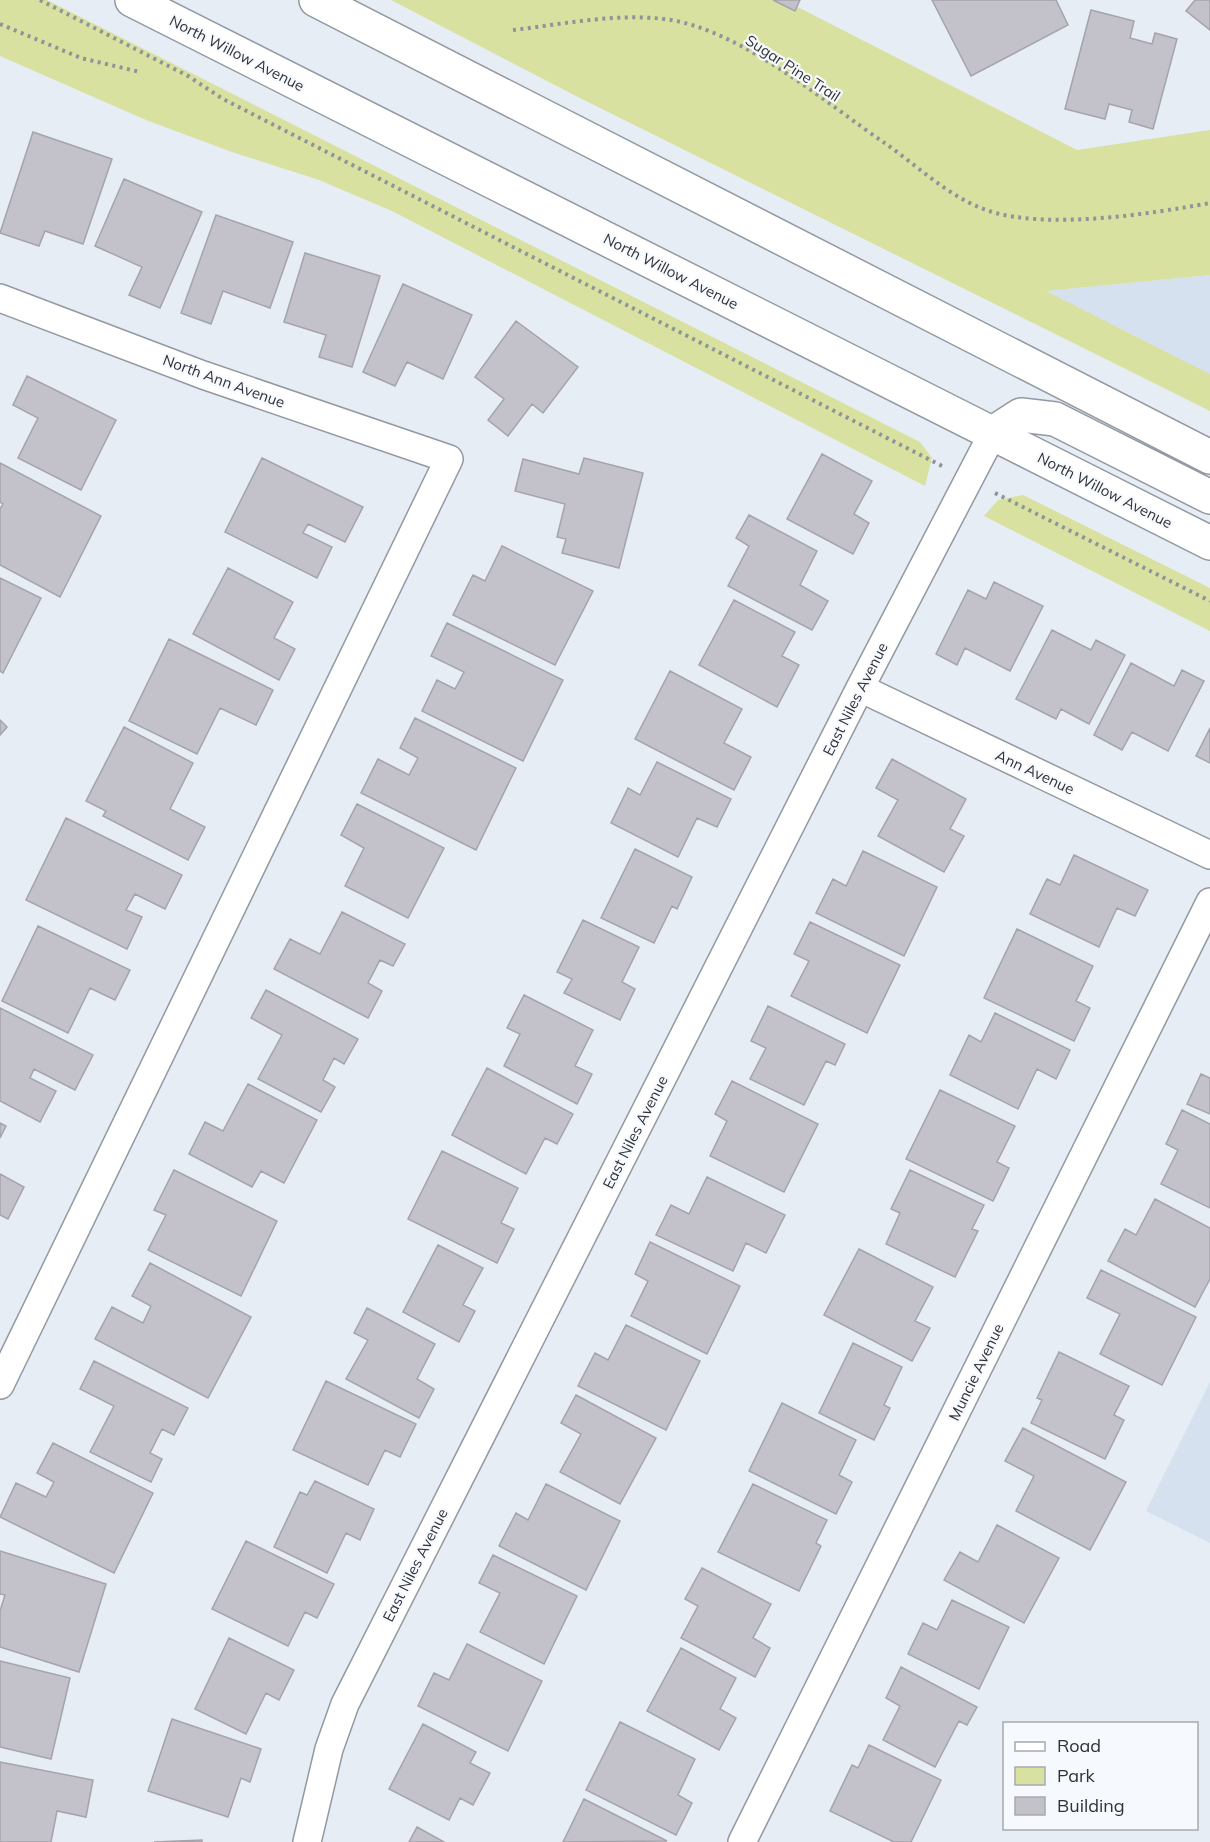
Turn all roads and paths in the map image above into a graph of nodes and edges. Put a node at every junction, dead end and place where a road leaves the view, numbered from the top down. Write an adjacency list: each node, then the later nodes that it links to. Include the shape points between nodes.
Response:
1 (40, 0): 11 (path, via 188,76 223,99)
2 (132, 0): 9 (main road, North Willow Avenue)
3 (316, 0): 10 (main road)
4 (0, 24): 6 (path, via 81,58)
5 (513, 30): 7 (path, Sugar Pine Trail, via 620,17 671,20 713,32 794,80 953,193 989,211 1035,218 1129,214)
6 (140, 72)
7 (1210, 203)
8 (0, 298): 18 (street, North Ann Avenue, via 203,375 449,459)
9 (993, 434): 11 (street, East Niles Avenue); 12 (main road, via 1021,415 1055,418); 13 (main road, North Willow Avenue)
10 (1210, 457)
11 (968, 479): 14 (path); 15 (street, East Niles Avenue)
12 (1210, 497)
13 (1210, 543)
14 (1210, 601)
15 (861, 688): 16 (street, Ann Avenue); 19 (street, East Niles Avenue, via 345,1704 329,1749)
16 (1210, 855)
17 (1210, 902): 20 (street, Muncie Avenue)
18 (0, 1385)
19 (307, 1842)
20 (742, 1842)

